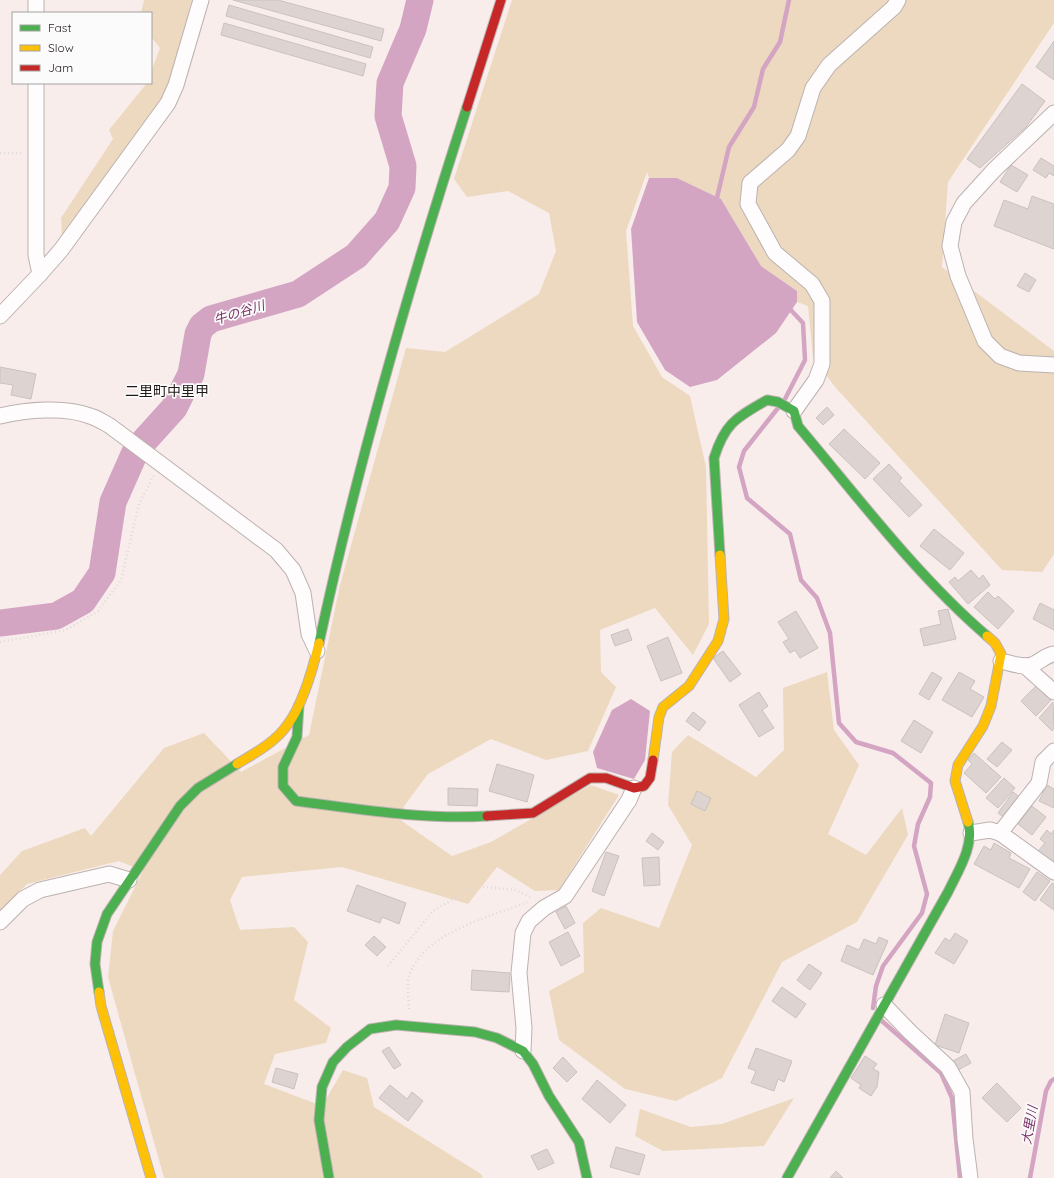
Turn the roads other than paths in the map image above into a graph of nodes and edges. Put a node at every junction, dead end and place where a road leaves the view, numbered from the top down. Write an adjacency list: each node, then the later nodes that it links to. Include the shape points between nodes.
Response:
1 (36, 0): 5 (street)
2 (201, 0): 8 (street, via 176,85 168,103 61,250)
3 (501, 0): 13 (street, via 456,138 393,353 337,560)
4 (898, 0): 11 (street, via 894,7 829,65 813,88 798,136 788,150 750,183 748,204 775,253 812,284 822,301 822,364 816,380)
5 (36, 12)
6 (36, 84): 8 (street, via 36,255)
7 (1054, 113): 10 (street, via 994,170 964,204 954,222 950,246 958,276 984,341 1000,356 1019,363)
8 (40, 274): 9 (street)
9 (0, 316)
10 (1054, 365)
11 (791, 409): 15 (street, via 798,426 916,566 967,619 995,643 1001,654); 20 (street, via 767,400 732,421 719,439 714,458 724,619 718,641 689,686 664,707 659,717 650,778 644,786)
12 (0, 416): 13 (street, via 19,412 68,411 89,415 126,437 276,550 293,570 303,593 309,634)
13 (317, 651): 18 (street)
14 (1054, 654): 16 (street)
15 (1001, 661): 16 (street); 21 (street, via 992,706 958,765 955,781)
16 (1025, 666): 17 (street)
17 (1054, 692)
18 (299, 705): 20 (street, via 297,737 283,767 282,786 296,801 454,818 533,813 590,778 606,778); 24 (street, via 288,726 267,745 198,788 180,806)
19 (1054, 751): 22 (street, via 1043,762 1039,783)
20 (634, 788): 27 (street, via 629,800 565,896 544,908 529,921 523,933 519,973 524,1028)
21 (970, 833): 22 (street, via 990,830); 26 (street, via 963,860 948,892)
22 (1000, 833): 23 (street)
23 (1054, 872)
24 (128, 880): 25 (street, via 109,874 40,890 23,898); 28 (street, via 107,914 97,942 95,964 101,1006)
25 (0, 922)
26 (884, 1005): 31 (street); 32 (street, via 948,1067 962,1092)
27 (523, 1051): 29 (street, via 497,1038 475,1032 396,1025 370,1029 333,1062 322,1088 319,1120); 30 (street, via 579,1142)
28 (151, 1178)
29 (329, 1178)
30 (587, 1178)
31 (787, 1178)
32 (970, 1178)

